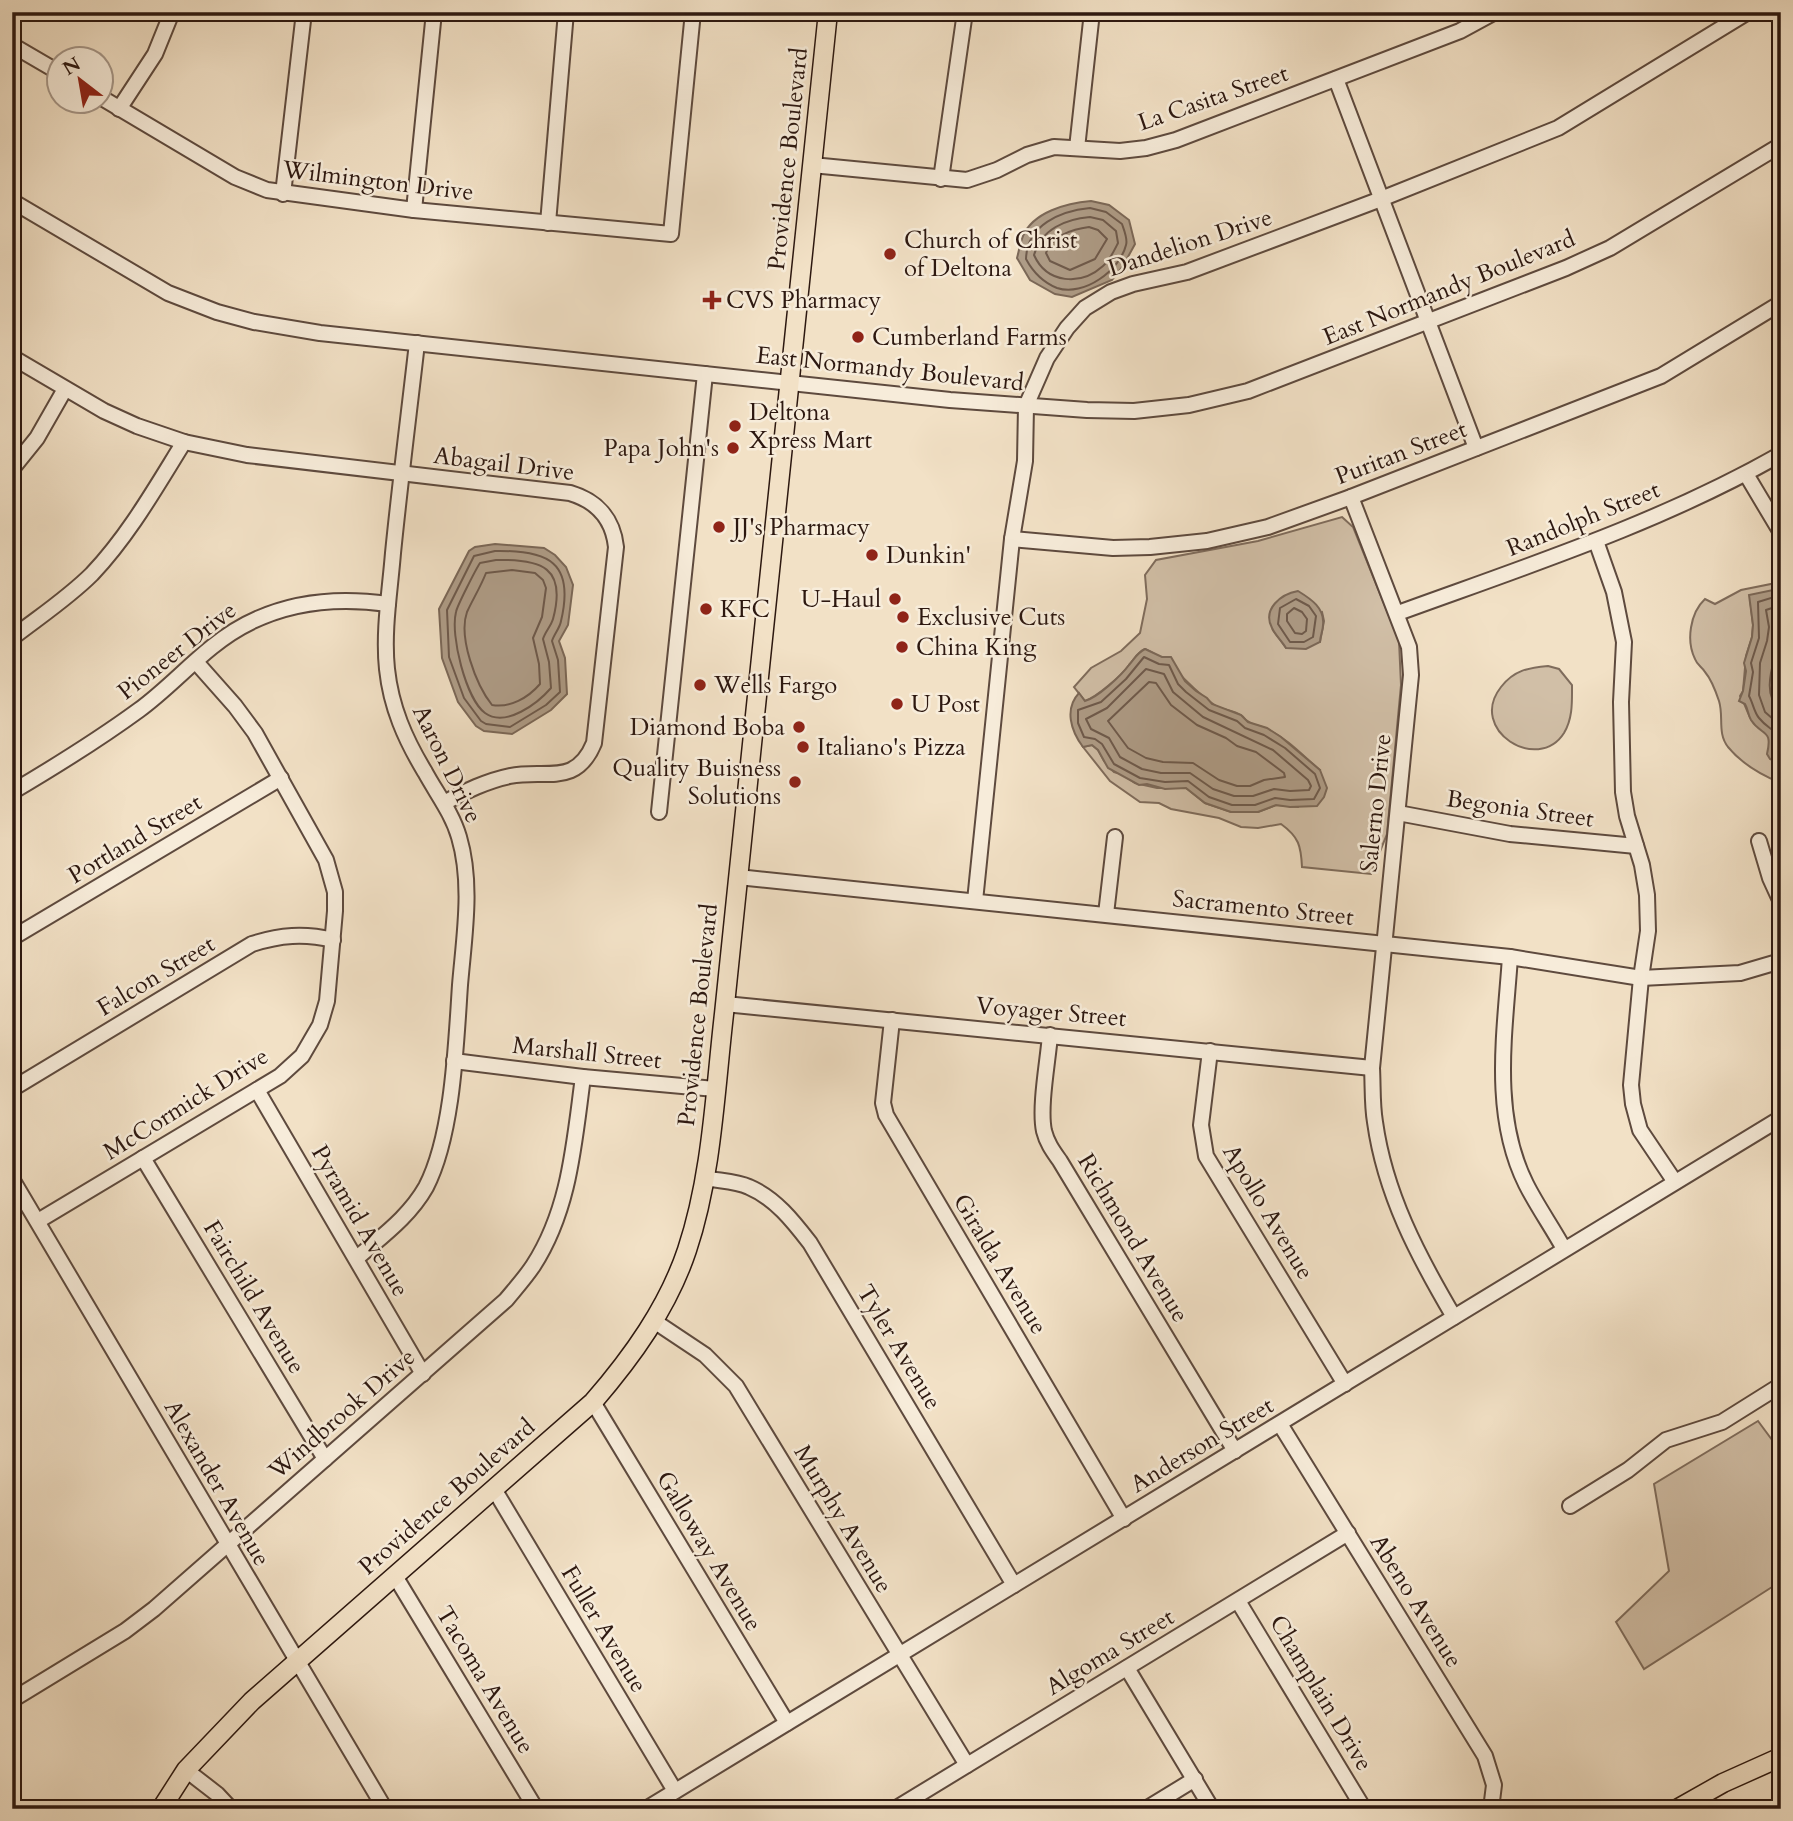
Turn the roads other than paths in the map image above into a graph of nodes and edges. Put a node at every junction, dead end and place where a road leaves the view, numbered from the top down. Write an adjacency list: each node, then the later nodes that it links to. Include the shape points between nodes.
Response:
1 (172, 12): 15 (street, via 155,54)
2 (304, 12): 20 (street)
3 (434, 12): 23 (street)
4 (566, 12): 24 (street)
5 (693, 12): 24 (street, Wilmington Drive, via 671,234)
6 (828, 12): 18 (main road, Providence Boulevard)
7 (965, 12): 19 (street)
8 (1092, 12): 17 (street)
9 (1495, 12): 13 (street, La Casita Street, via 1460,31)
10 (1748, 12): 21 (street, Dandelion Drive, via 1558,128)
11 (12, 45): 12 (street)
12 (46, 66)
13 (1336, 79): 17 (street, La Casita Street, via 1146,148); 21 (street)
14 (116, 107): 15 (street, Wilmington Drive)
15 (119, 109): 20 (street, Wilmington Drive, via 236,177)
16 (1781, 145): 26 (street, East Normandy Boulevard, via 1610,248)
17 (1077, 148): 19 (street, La Casita Street, via 1027,155 967,180)
18 (812, 165): 19 (street, La Casita Street); 30 (main road, Providence Boulevard)
19 (941, 179)
20 (283, 194): 23 (street, Wilmington Drive)
21 (1381, 199): 26 (street); 32 (street, Dandelion Drive, via 1188,272 1111,292 1085,308 1067,328 1047,358)
22 (12, 201): 27 (street, East Normandy Boulevard, via 168,293 217,312 320,333)
23 (414, 210): 24 (street, Wilmington Drive)
24 (548, 223)
25 (1781, 303): 34 (street, Puritan Street, via 1661,376)
26 (1429, 322): 32 (street, East Normandy Boulevard, via 1248,391 1189,405 1134,411); 34 (street)
27 (417, 343): 29 (street, East Normandy Boulevard); 37 (street, Aaron Drive)
28 (12, 357): 31 (street, Abagail Drive)
29 (705, 374): 30 (street, East Normandy Boulevard); 50 (street)
30 (789, 382): 32 (street, East Normandy Boulevard); 55 (main road, Providence Boulevard)
31 (65, 389): 33 (street, Abagail Drive, via 126,421); 36 (street, via 37,438)
32 (1026, 406): 41 (street, Dandelion Drive, via 1024,461)
33 (184, 442): 37 (street, Abagail Drive, via 247,455); 45 (street, via 128,530 93,572)
34 (1476, 448): 39 (street, Puritan Street)
35 (1781, 454): 38 (street, Randolph Street)
36 (12, 469)
37 (401, 473): 43 (street, Aaron Drive); 49 (street, Abagail Drive, via 584,497 604,512 616,547 596,730 589,755 567,773 502,778)
38 (1746, 474): 40 (street); 42 (street, Randolph Street)
39 (1351, 497): 41 (street, Puritan Street, via 1268,527 1207,541 1113,548); 44 (street, Salerno Drive)
40 (1780, 531)
41 (1012, 539): 56 (street, Dandelion Drive)
42 (1596, 541): 44 (street, Randolph Street); 54 (street, via 1614,592 1623,642 1623,792)
43 (388, 604): 46 (street, Pioneer Drive, via 343,599 303,603 261,616 230,633); 49 (street, Aaron Drive, via 386,665 391,700 405,736)
44 (1398, 613): 51 (street, Salerno Drive, via 1409,647 1411,676)
45 (12, 638)
46 (196, 662): 47 (street, McCormick Drive, via 242,715); 48 (street, Pioneer Drive, via 79,752)
47 (281, 778): 59 (street, Portland Street); 60 (street, McCormick Drive, via 326,860 335,892)
48 (12, 792)
49 (444, 803): 69 (street, Aaron Drive, via 459,837 466,912)
50 (659, 812)
51 (1398, 813): 54 (street, Begonia Street, via 1510,834); 61 (street, Salerno Drive)
52 (1115, 837): 58 (street)
53 (1759, 841): 57 (street)
54 (1636, 846): 64 (street, via 1647,895 1648,931)
55 (738, 877): 56 (street, Sacramento Street); 65 (main road, Providence Boulevard)
56 (975, 901): 58 (street, Sacramento Street)
57 (1781, 902)
58 (1106, 914): 61 (street, Sacramento Street)
59 (12, 938)
60 (333, 940): 72 (street, Falcon Street, via 290,934 252,944); 74 (street, McCormick Drive, via 327,1001 314,1039 281,1076)
61 (1385, 944): 62 (street, Sacramento Street); 70 (street, Salerno Drive)
62 (1510, 957): 64 (street, Sacramento Street); 81 (street, via 1503,1068 1511,1142 1526,1183)
63 (1781, 961): 64 (street, Sacramento Street, via 1740,973)
64 (1641, 978): 79 (street, via 1633,1104 1640,1130)
65 (725, 1004): 66 (street, Voyager Street); 73 (main road, Providence Boulevard)
66 (892, 1020): 67 (street, Voyager Street); 94 (street, Giralda Avenue, via 883,1103 886,1115)
67 (1050, 1035): 68 (street, Voyager Street); 90 (street, Richmond Avenue, via 1043,1117 1050,1148)
68 (1210, 1051): 70 (street, Voyager Street); 86 (street, Apollo Avenue, via 1200,1125 1206,1156)
69 (454, 1062): 71 (street, Marshall Street); 82 (street, Aaron Drive, via 442,1142 425,1188 403,1220)
70 (1372, 1068): 83 (street, Salerno Drive, via 1374,1120 1393,1196 1409,1236)
71 (583, 1077): 73 (street, Marshall Street); 85 (street, Windbrook Drive, via 566,1194 534,1266 506,1300)
72 (12, 1089)
73 (715, 1089): 77 (main road, Providence Boulevard)
74 (257, 1090): 76 (street, McCormick Drive); 82 (street, Pyramid Avenue)
75 (1781, 1118): 79 (street, Anderson Street)
76 (144, 1158): 80 (street, McCormick Drive); 91 (street, Fairchild Avenue)
77 (705, 1178): 84 (main road, Providence Boulevard, via 687,1251); 98 (street, Tyler Avenue, via 747,1186 790,1216)
78 (12, 1180): 80 (street, Alexander Avenue)
79 (1675, 1182): 81 (street, Anderson Street)
80 (38, 1221): 96 (street, Alexander Avenue)
81 (1564, 1249): 83 (street, Anderson Street)
82 (356, 1258): 85 (street, Pyramid Avenue)
83 (1454, 1317): 86 (street, Anderson Street)
84 (654, 1321): 88 (main road, Providence Boulevard); 100 (street, Murphy Avenue, via 705,1355 736,1386)
85 (423, 1374): 91 (street, Windbrook Drive)
86 (1345, 1384): 89 (street, Anderson Street)
87 (1781, 1385): 93 (street, via 1722,1422 1666,1440)
88 (593, 1402): 92 (main road, Providence Boulevard); 104 (street, Galloway Avenue)
89 (1280, 1424): 90 (street, Anderson Street); 95 (street, Abeno Avenue)
90 (1235, 1451): 94 (street, Anderson Street)
91 (325, 1459): 96 (street, Windbrook Drive)
92 (494, 1489): 97 (main road, Providence Boulevard); 109 (street, Fuller Avenue)
93 (1570, 1507)
94 (1124, 1519): 98 (street, Anderson Street)
95 (1348, 1533): 99 (street, Algoma Street); 119 (street, Abeno Avenue, via 1485,1756 1493,1785)
96 (226, 1545): 101 (street, Alexander Avenue); 103 (street, Windbrook Drive, via 125,1632)
97 (395, 1576): 101 (main road, Providence Boulevard); 113 (street, Tacoma Avenue)
98 (1014, 1585): 100 (street, Anderson Street)
99 (1238, 1601): 102 (street, Algoma Street); 118 (street, Champlain Drive)
100 (900, 1655): 104 (street, Anderson Street); 106 (street, Murphy Avenue)
101 (296, 1660): 107 (main road, Providence Boulevard); 112 (street, Alexander Avenue)
102 (1127, 1668): 106 (street, Algoma Street); 108 (street)
103 (12, 1700)
104 (786, 1723): 109 (street, Anderson Street)
105 (1781, 1756): 120 (main road)
106 (967, 1765): 115 (street, Algoma Street)
107 (186, 1770): 110 (main road, Providence Boulevard); 111 (street)
108 (1195, 1779): 116 (street); 117 (street)
109 (675, 1791): 114 (street, Anderson Street)
110 (161, 1809)
111 (231, 1809)
112 (385, 1809)
113 (536, 1809)
114 (646, 1809)
115 (895, 1809)
116 (1146, 1809)
117 (1212, 1809)
118 (1364, 1809)
119 (1491, 1809)
120 (1677, 1809)

